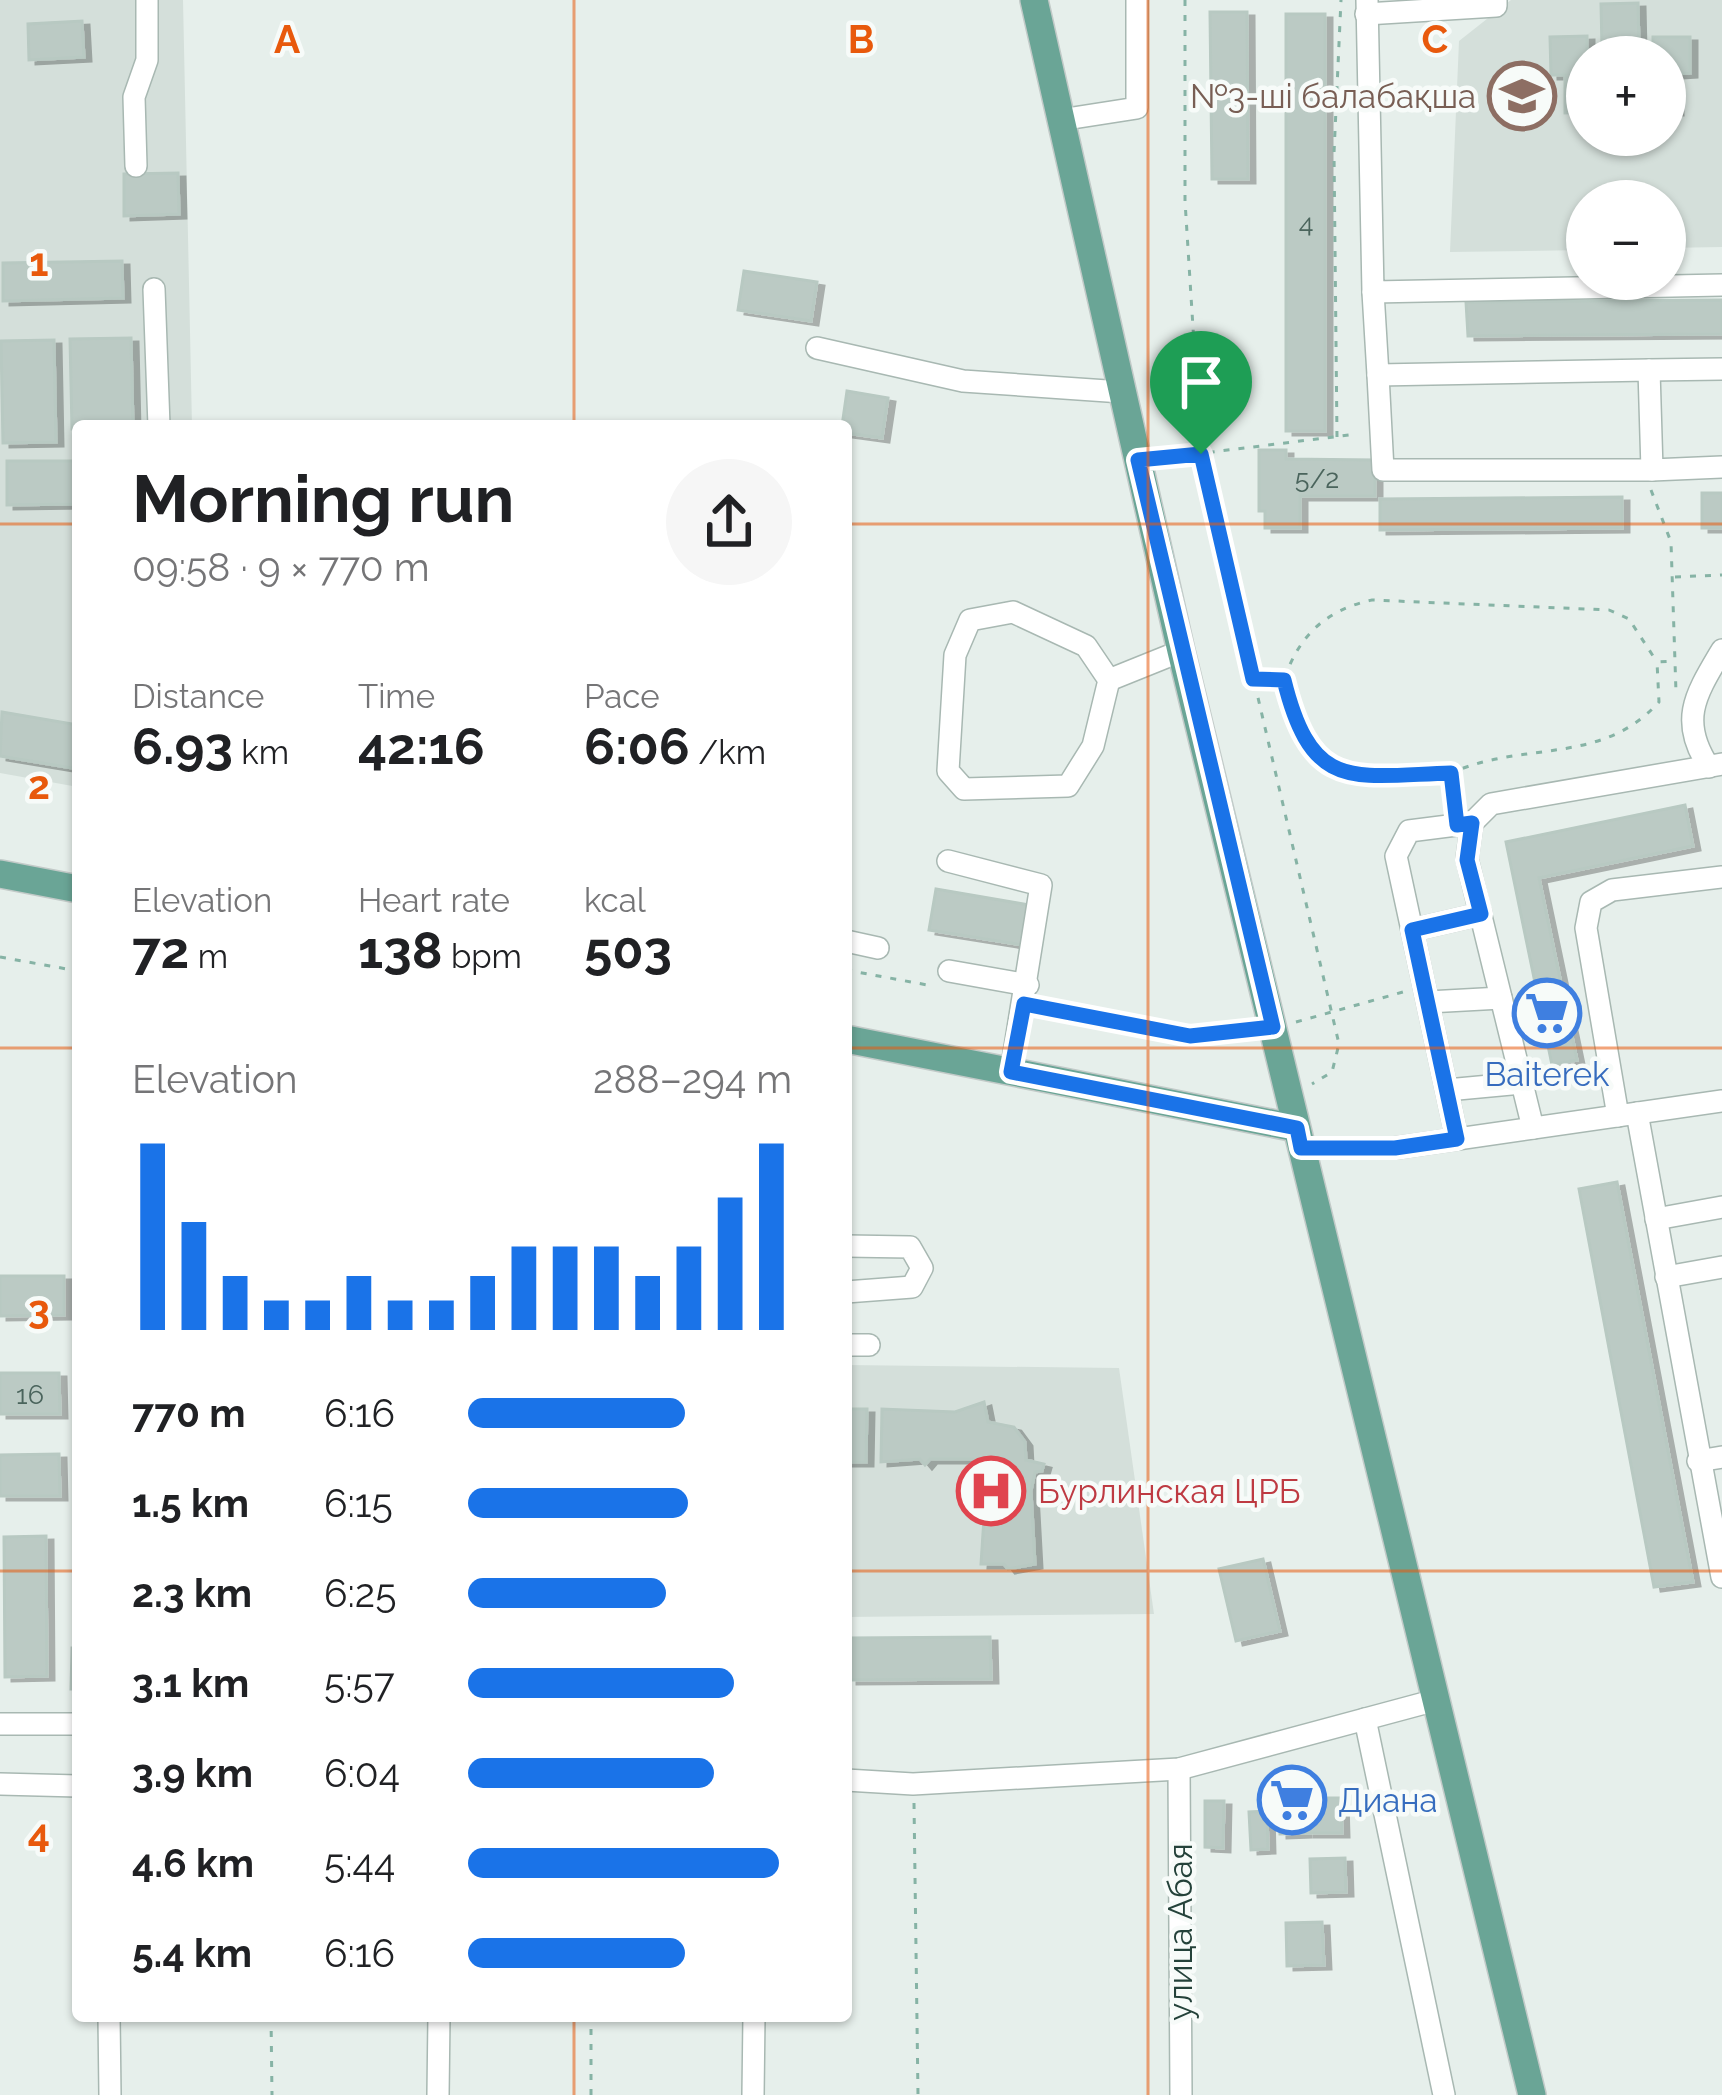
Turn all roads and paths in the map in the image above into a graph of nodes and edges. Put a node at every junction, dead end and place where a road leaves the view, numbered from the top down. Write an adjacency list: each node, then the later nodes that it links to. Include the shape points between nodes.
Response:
1 (147, 0): 9 (street, via 148,60 134,97)
2 (1034, 0): 8 (main road)
3 (1137, 0): 8 (street, via 1137,108)
4 (1185, 0): 21 (path, via 1185,201)
5 (1341, 0): 20 (path)
6 (1496, 0): 7 (street)
7 (1366, 7): 12 (street)
8 (1060, 120): 17 (main road)
9 (136, 166)
10 (1722, 285): 12 (street)
11 (154, 289): 18 (street)
12 (1373, 292): 16 (street)
13 (817, 348): 17 (street, via 963,381)
14 (1722, 369): 15 (street)
15 (1649, 370): 16 (street); 24 (street)
16 (1378, 375): 19 (street)
17 (1122, 392): 22 (main road)
18 (159, 420)
19 (1381, 431): 20 (path); 24 (street, via 1383,470)
20 (1337, 437): 21 (path)
21 (1201, 454): 22 (path); 31 (path)
22 (1138, 460): 27 (main road)
23 (1722, 467): 24 (street)
24 (1647, 470): 26 (path)
25 (1722, 575): 26 (path)
26 (1674, 578): 29 (path)
27 (1181, 651): 32 (street); 54 (main road)
28 (1720, 656): 35 (street, via 1695,696 1691,741)
29 (1675, 661): 30 (path); 34 (path)
30 (1657, 662): 33 (path, via 1629,620 1609,610 1372,600 1342,607 1315,626); 36 (path, via 1659,702 1637,726 1603,744 1532,749)
31 (1253, 679): 33 (path); 53 (path)
32 (1109, 680): 32 (street, via 1093,746 1068,786 964,789 948,771 955,655 970,620 1013,612 1086,646)
33 (1284, 680): 36 (path, via 1302,737 1344,775)
34 (1676, 705)
35 (1717, 770): 37 (street, via 1490,804)
36 (1451, 773): 37 (path)
37 (1465, 824): 42 (street); 43 (street, via 1409,831 1396,856)
38 (948, 861): 50 (street, via 1042,885)
39 (0, 874): 41 (main road)
40 (1722, 877): 61 (street, via 1612,890 1591,902 1586,928)
41 (72, 888)
42 (1481, 914): 43 (street); 52 (street)
43 (1412, 930): 51 (street)
44 (852, 942): 45 (street)
45 (878, 948)
46 (0, 957): 47 (path)
47 (72, 970)
48 (852, 971): 49 (path)
49 (942, 979): 50 (street)
50 (1026, 994): 54 (path, via 1190,1036); 56 (street)
51 (1426, 994): 52 (street); 53 (path); 58 (street)
52 (1501, 998): 57 (street)
53 (1332, 1015): 54 (path); 59 (path, via 1339,1044 1332,1072)
54 (1273, 1027): 59 (main road)
55 (852, 1040): 56 (main road)
56 (1011, 1072): 63 (main road)
57 (1522, 1083): 58 (street); 62 (street)
58 (1447, 1090): 64 (street)
59 (1289, 1096): 63 (main road)
60 (1722, 1101): 61 (street)
61 (1627, 1115): 62 (street); 66 (street)
62 (1533, 1128): 64 (street)
63 (1299, 1138): 64 (street, via 1395,1148); 75 (main road)
64 (1457, 1139)
65 (1722, 1207): 66 (street)
66 (1656, 1220): 69 (street)
67 (852, 1246): 70 (street, via 910,1247 922,1268 913,1287)
68 (1722, 1267): 69 (street)
69 (1666, 1277): 72 (street)
70 (852, 1292)
71 (1722, 1457): 72 (street)
72 (1698, 1461): 73 (street)
73 (1715, 1520): 74 (street)
74 (1722, 1577)
75 (1436, 1700): 76 (street); 97 (main road)
76 (1364, 1719): 79 (street); 96 (street)
77 (0, 1724): 78 (street)
78 (72, 1724)
79 (1179, 1769): 82 (street); 95 (street, улица Абая)
80 (852, 1780): 82 (street)
81 (0, 1784): 83 (street)
82 (913, 1784): 94 (path)
83 (72, 1786)
84 (109, 2022): 89 (street)
85 (271, 2022): 90 (path)
86 (439, 2022): 91 (street)
87 (591, 2022): 92 (path)
88 (754, 2022): 93 (street)
89 (110, 2095)
90 (272, 2095)
91 (438, 2095)
92 (590, 2095)
93 (753, 2095)
94 (918, 2095)
95 (1181, 2095)
96 (1444, 2095)
97 (1532, 2095)

